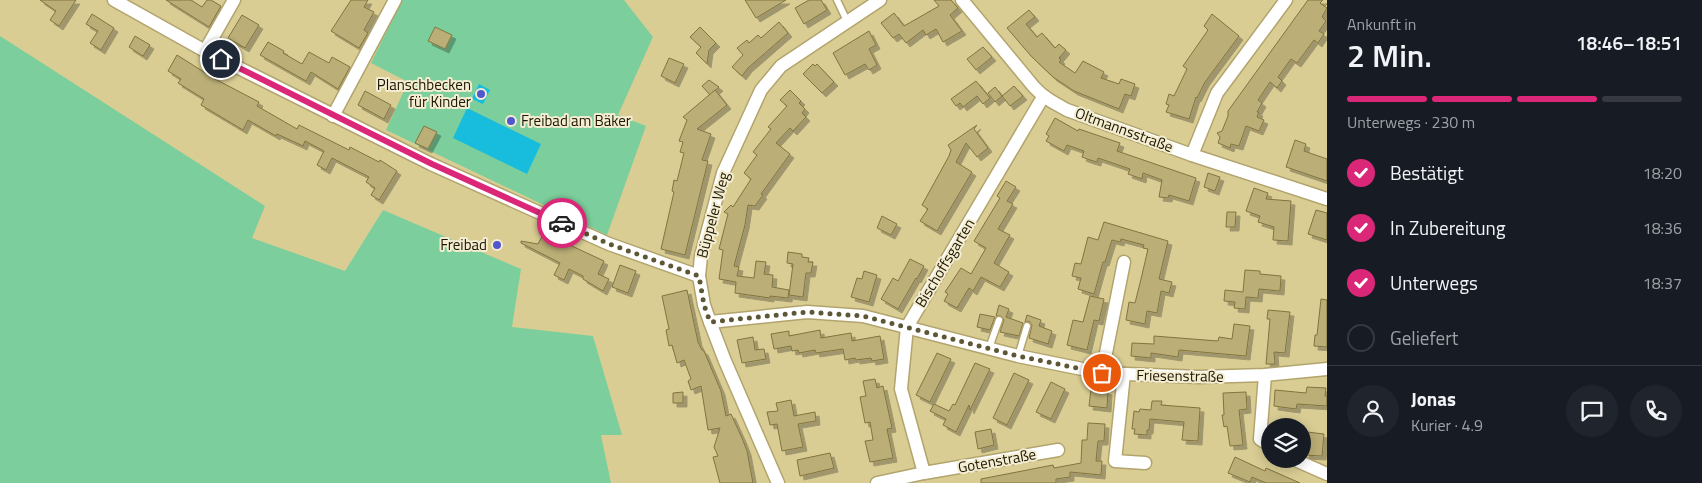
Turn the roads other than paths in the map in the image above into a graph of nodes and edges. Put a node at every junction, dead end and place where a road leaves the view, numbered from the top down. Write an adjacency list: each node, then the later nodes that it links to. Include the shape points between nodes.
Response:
1 (114, 0): 9 (street)
2 (234, 0): 9 (street)
3 (395, 0): 11 (street)
4 (837, 0): 8 (lane)
5 (880, 0): 8 (street, Büppeler Weg)
6 (962, 0): 10 (street, Oltmannsstraße)
7 (1286, 0): 12 (street, via 1217,94)
8 (847, 21): 15 (street, Büppeler Weg, via 781,66 761,90 723,173 701,256)
9 (204, 51): 11 (street)
10 (1043, 97): 12 (street, Oltmannsstraße, via 1067,110); 19 (street, Bischoffsgarten)
11 (334, 116): 15 (street, via 569,227)
12 (1192, 154): 13 (street, Oltmannsstraße)
13 (1327, 199)
14 (1124, 262): 23 (street)
15 (699, 276): 17 (street, Büppeler Weg)
16 (999, 320): 20 (lane)
17 (710, 322): 19 (street, Friesenstraße, via 807,312 863,316); 34 (street, Büppeler Weg)
18 (1027, 326): 21 (lane)
19 (907, 327): 20 (street, Friesenstraße); 32 (street, Bischoffsgarten, via 901,389)
20 (989, 348): 21 (street, Friesenstraße)
21 (1018, 356): 23 (street, Friesenstraße)
22 (1327, 368): 25 (street, Friesenstraße)
23 (1102, 373): 24 (street, Friesenstraße)
24 (1124, 374): 25 (street, Friesenstraße, via 1176,377); 30 (street, via 1115,461)
25 (1265, 375): 26 (street)
26 (1262, 418)
27 (1261, 427): 28 (street)
28 (1261, 440)
29 (1058, 450): 32 (street, Gotenstraße)
30 (1145, 463)
31 (1311, 467): 33 (street)
32 (924, 473): 35 (street, Gotenstraße)
33 (1327, 474)
34 (778, 483)
35 (877, 483)

